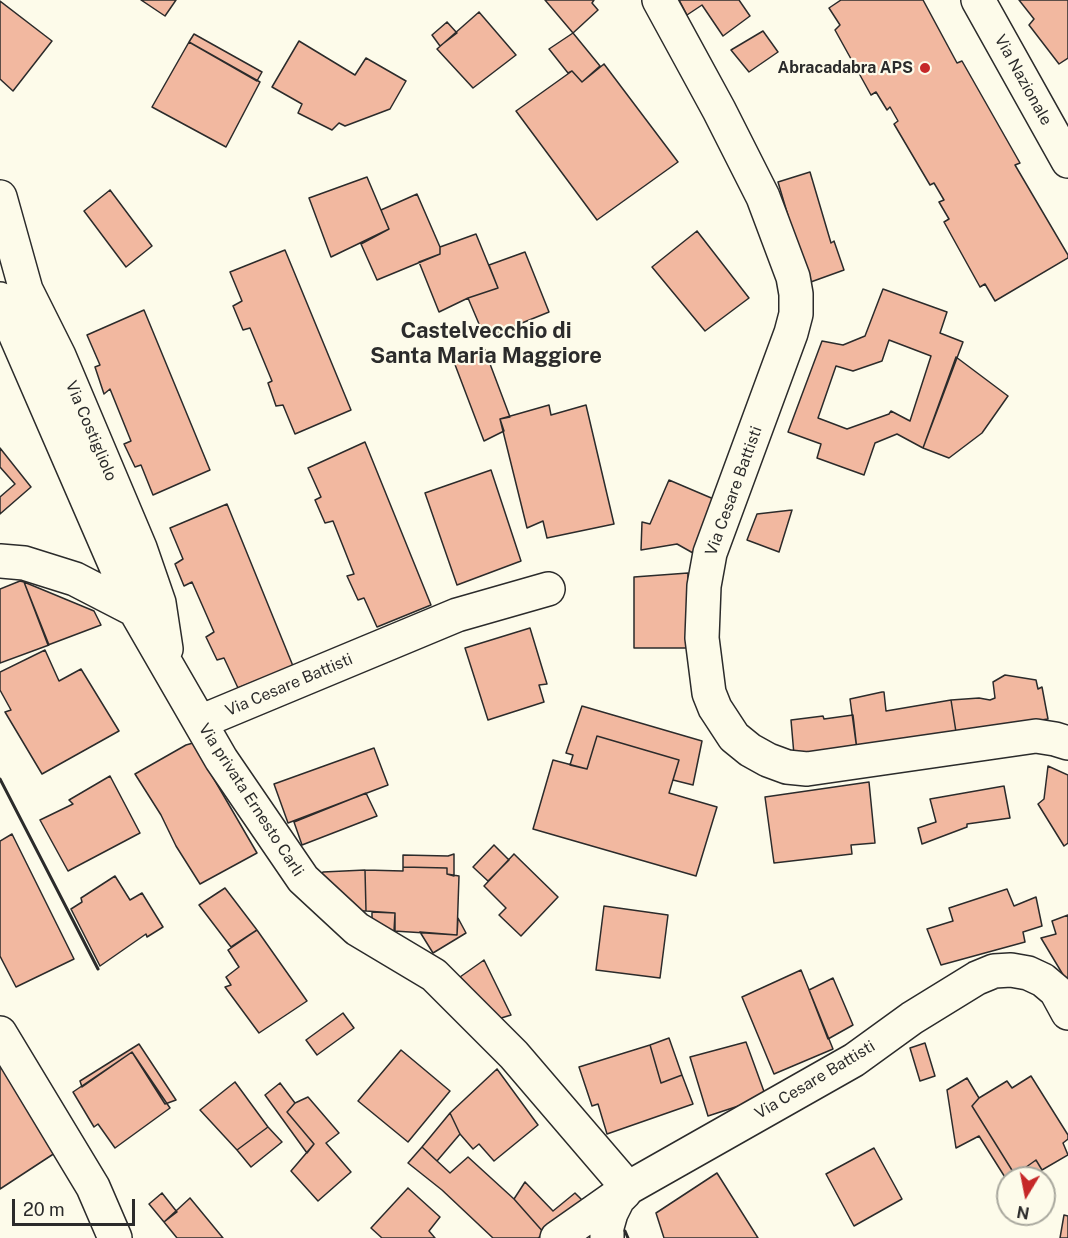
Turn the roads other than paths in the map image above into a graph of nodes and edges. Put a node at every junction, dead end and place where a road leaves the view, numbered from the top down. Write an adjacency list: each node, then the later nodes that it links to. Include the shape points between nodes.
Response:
1 (659, 0): 11 (street, Via Cesare Battisti, via 763,197 796,294 791,333 710,553 702,638 709,693 715,708 734,737 750,750 787,767 807,770 1036,736)
2 (978, 0): 3 (street, Via Nazionale)
3 (1068, 161)
4 (0, 197): 9 (street, Via Costigliolo, via 26,290 59,356 140,548 159,603)
5 (0, 299): 8 (street, Via privata Ernesto Carli)
6 (0, 561): 8 (street, via 24,563 75,579)
7 (548, 589): 10 (street, Via Cesare Battisti, via 457,615)
8 (135, 610): 9 (street, Via privata Ernesto Carli)
9 (169, 669): 10 (street, Via privata Ernesto Carli)
10 (200, 722): 14 (street, Via privata Ernesto Carli, via 303,879 357,930 434,975 514,1054)
11 (1068, 743)
12 (1068, 1013): 14 (street, Via Cesare Battisti, via 1056,991 1043,980 1028,973 994,971 912,1018 854,1060)
13 (0, 1033): 15 (street, via 93,1187)
14 (628, 1188): 16 (street, Via Cesare Battisti); 17 (street, via 611,1213)
15 (115, 1238)
16 (557, 1238)
17 (608, 1238)

